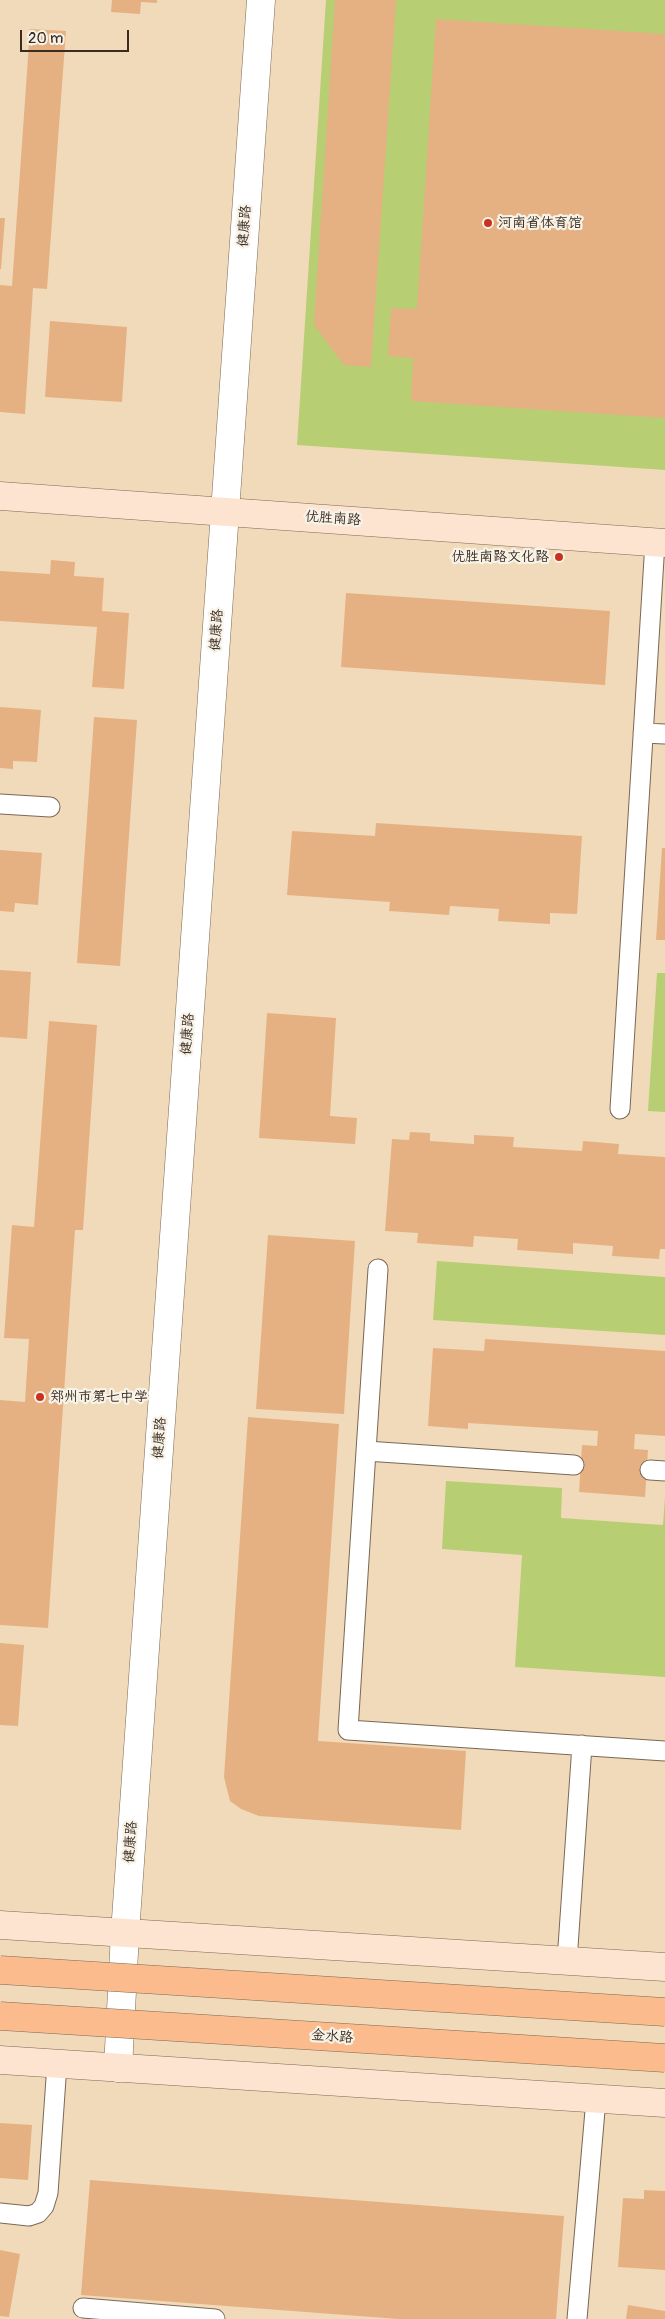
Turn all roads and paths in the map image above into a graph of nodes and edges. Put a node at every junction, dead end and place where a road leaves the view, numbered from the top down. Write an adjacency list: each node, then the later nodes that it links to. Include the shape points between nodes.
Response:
1 (261, 0): 3 (street, 健康路)
2 (0, 496): 3 (street, 优胜南路)
3 (225, 512): 4 (street, 优胜南路); 16 (street, 健康路)
4 (660, 543): 5 (lane)
5 (643, 733): 6 (lane); 9 (lane)
6 (665, 734)
7 (0, 804): 8 (lane)
8 (50, 807)
9 (620, 1109)
10 (378, 1269): 11 (lane)
11 (366, 1451): 12 (lane); 13 (lane, via 348,1730)
12 (574, 1465)
13 (582, 1745): 14 (lane); 17 (lane)
14 (665, 1751)
15 (0, 1925): 16 (street)
16 (125, 1933): 17 (street); 25 (street, 健康路)
17 (568, 1961): 18 (street)
18 (665, 1967)
19 (0, 1970): 20 (main road, bridge)
20 (665, 2012)
21 (0, 2016): 22 (main road, 金水路, bridge)
22 (665, 2058)
23 (0, 2060): 24 (street)
24 (57, 2064): 25 (street); 28 (lane, via 48,2193 44,2206 29,2216)
25 (118, 2068): 26 (street)
26 (596, 2099): 27 (street); 31 (lane)
27 (665, 2103)
28 (0, 2213)
29 (83, 2308): 30 (lane)
30 (215, 2319)
31 (577, 2319)

